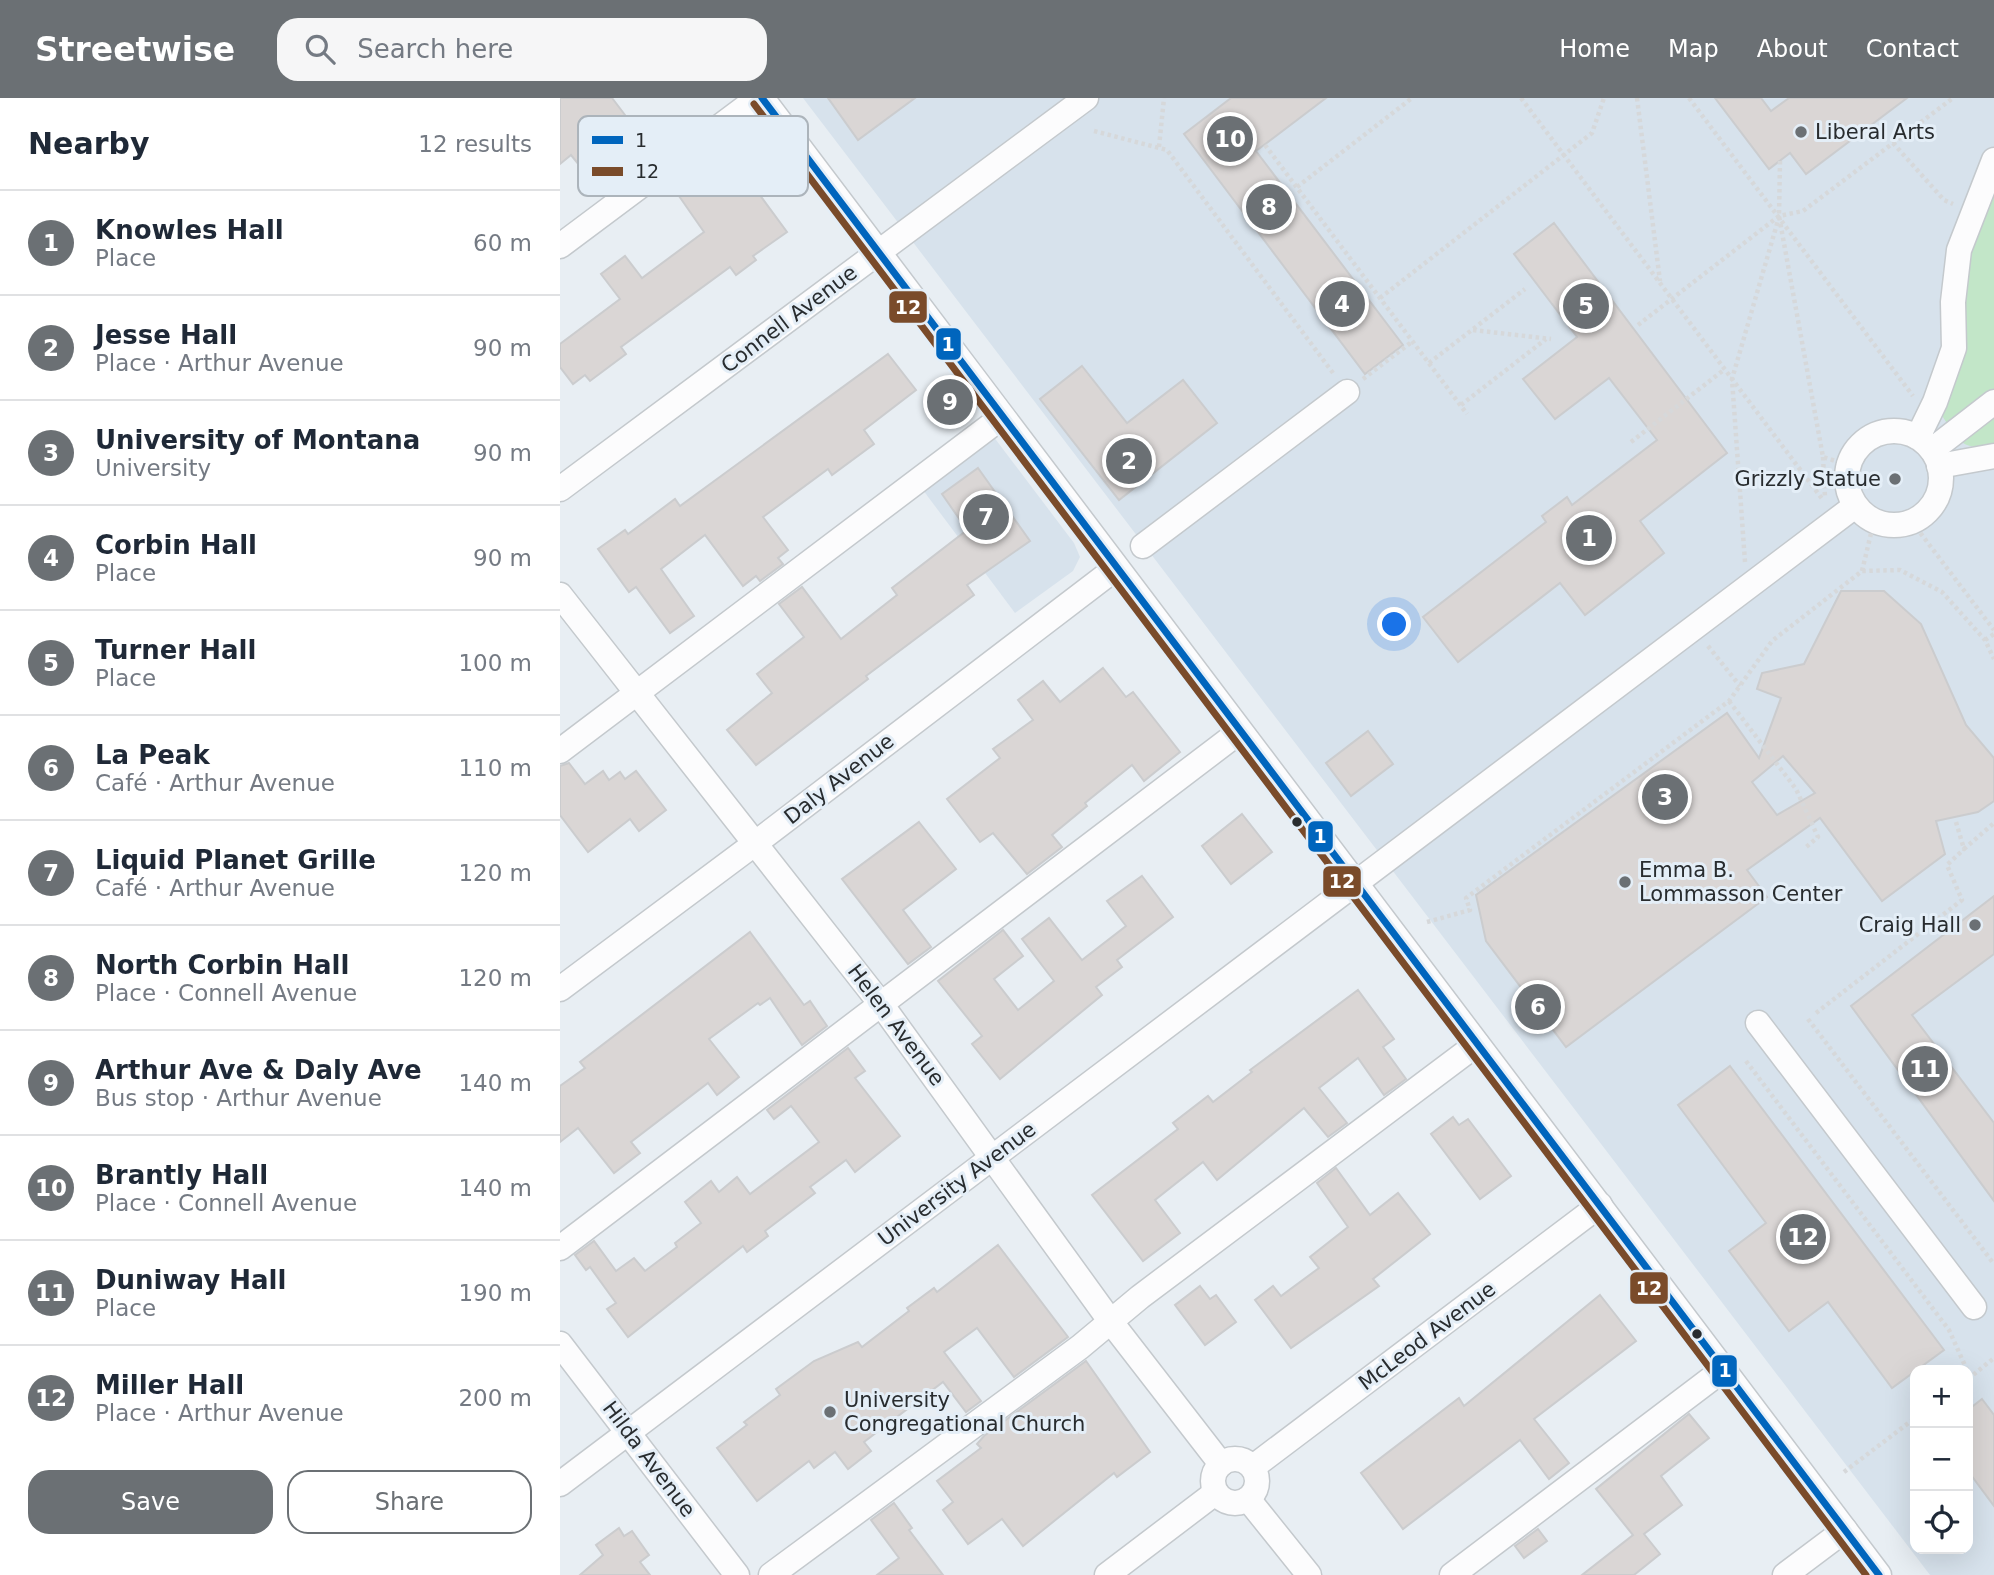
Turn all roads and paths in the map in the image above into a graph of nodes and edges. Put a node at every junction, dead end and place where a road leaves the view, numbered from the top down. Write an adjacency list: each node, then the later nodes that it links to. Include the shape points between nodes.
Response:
1 (760, 98): 10 (street); 11 (street)
2 (1086, 98): 25 (street, Connell Avenue)
3 (1164, 98): 15 (path)
4 (1412, 98): 20 (path)
5 (1521, 98): 16 (path)
6 (1604, 98): 16 (path, via 1592,133)
7 (1637, 98): 26 (path)
8 (1689, 98): 23 (path)
9 (1953, 98): 13 (path)
10 (736, 116)
11 (774, 116)
12 (1094, 131): 15 (path)
13 (1894, 143): 22 (path, via 1944,200); 23 (path, via 1803,211)
14 (1265, 145): 20 (path)
15 (1159, 147): 36 (path, via 1167,150)
16 (1563, 155): 26 (path); 28 (path)
17 (1994, 160): 22 (street)
18 (808, 161): 25 (street)
19 (1780, 161): 23 (path)
20 (1297, 187): 28 (path)
21 (628, 196): 24 (street)
22 (1973, 212): 42 (street, via 1959,250 1954,348 1935,402)
23 (1779, 216): 29 (path); 35 (path); 42 (path, via 1919,404); 44 (path)
24 (560, 246)
25 (878, 252): 40 (street); 46 (street, Connell Avenue)
26 (1661, 284): 29 (path)
27 (1525, 289): 31 (path)
28 (1380, 298): 32 (path)
29 (1672, 299): 30 (path); 34 (path)
30 (1638, 325)
31 (1472, 330): 33 (path); 38 (path, via 1548,339)
32 (1413, 341): 33 (path); 36 (path)
33 (1429, 363): 38 (path)
34 (1725, 369): 35 (path); 41 (path)
35 (1732, 379): 44 (path, via 1825,502); 52 (path)
36 (1346, 392): 49 (street)
37 (1994, 402): 42 (street)
38 (1461, 405): 39 (path)
39 (1467, 414)
40 (1002, 417): 50 (street); 59 (street)
41 (1631, 442)
42 (1930, 451): 43 (street); 45 (street, via 1904,432 1876,434 1854,452); 48 (street, via 1938,494 1925,514)
43 (1994, 456)
44 (1823, 457): 45 (path)
45 (1848, 465): 47 (street, via 1846,480)
46 (560, 489)
47 (1864, 513): 48 (street, via 1893,525); 51 (path); 52 (street, University Avenue)
48 (1912, 522): 55 (path)
49 (1143, 547)
50 (1116, 568): 61 (street); 65 (street, Daly Avenue)
51 (1862, 571): 56 (path, via 1900,570 1942,592); 58 (path, via 1772,640)
52 (1747, 587): 54 (street, University Avenue)
53 (560, 595): 59 (street, Helen Avenue)
54 (1693, 628): 58 (path); 68 (street, University Avenue)
55 (1994, 632): 56 (path)
56 (1985, 640): 57 (path)
57 (1994, 659)
58 (1740, 686): 60 (path)
59 (637, 695): 62 (street); 65 (street, Helen Avenue, via 727,811)
60 (1729, 701): 66 (path, via 1796,789 1818,838); 69 (path, via 1466,898 1470,910)
61 (1239, 732): 68 (street); 71 (street)
62 (560, 751)
63 (1956, 822): 67 (path)
64 (1994, 823): 67 (path)
65 (757, 842): 70 (street, Daly Avenue); 71 (street, Helen Avenue)
66 (1805, 848)
67 (1964, 849): 72 (path, via 1947,865 1962,900)
68 (1353, 883): 75 (street); 77 (street, University Avenue)
69 (1427, 922)
70 (560, 989)
71 (881, 1004): 77 (street, Helen Avenue); 79 (street)
72 (1816, 1013)
73 (1808, 1019): 80 (path)
74 (1758, 1023): 81 (street)
75 (1477, 1044): 78 (street); 82 (street)
76 (1746, 1061): 85 (path, via 1949,1330)
77 (994, 1157): 82 (street, Helen Avenue); 89 (street, University Avenue)
78 (1601, 1205): 86 (street); 91 (street, McLeod Avenue)
79 (560, 1248)
80 (1994, 1264)
81 (1974, 1307)
82 (1111, 1322): 90 (street, Helen Avenue); 98 (street)
83 (560, 1345): 89 (street, Hilda Avenue)
84 (1994, 1358): 87 (path)
85 (1964, 1365)
86 (1724, 1369): 96 (street); 101 (street)
87 (1973, 1371)
88 (1910, 1422): 92 (path)
89 (628, 1432): 93 (street, University Avenue); 97 (street, Hilda Avenue)
90 (1221, 1464): 91 (street, via 1240,1459); 94 (street, via 1212,1479)
91 (1253, 1467): 95 (street, via 1257,1482)
92 (1844, 1472)
93 (560, 1484)
94 (1215, 1493): 95 (street, via 1233,1503); 99 (street)
95 (1248, 1499): 100 (street)
96 (1845, 1530): 102 (street); 103 (street)
97 (737, 1575)
98 (771, 1575)
99 (1107, 1575)
100 (1309, 1575)
101 (1452, 1575)
102 (1785, 1575)
103 (1879, 1575)

